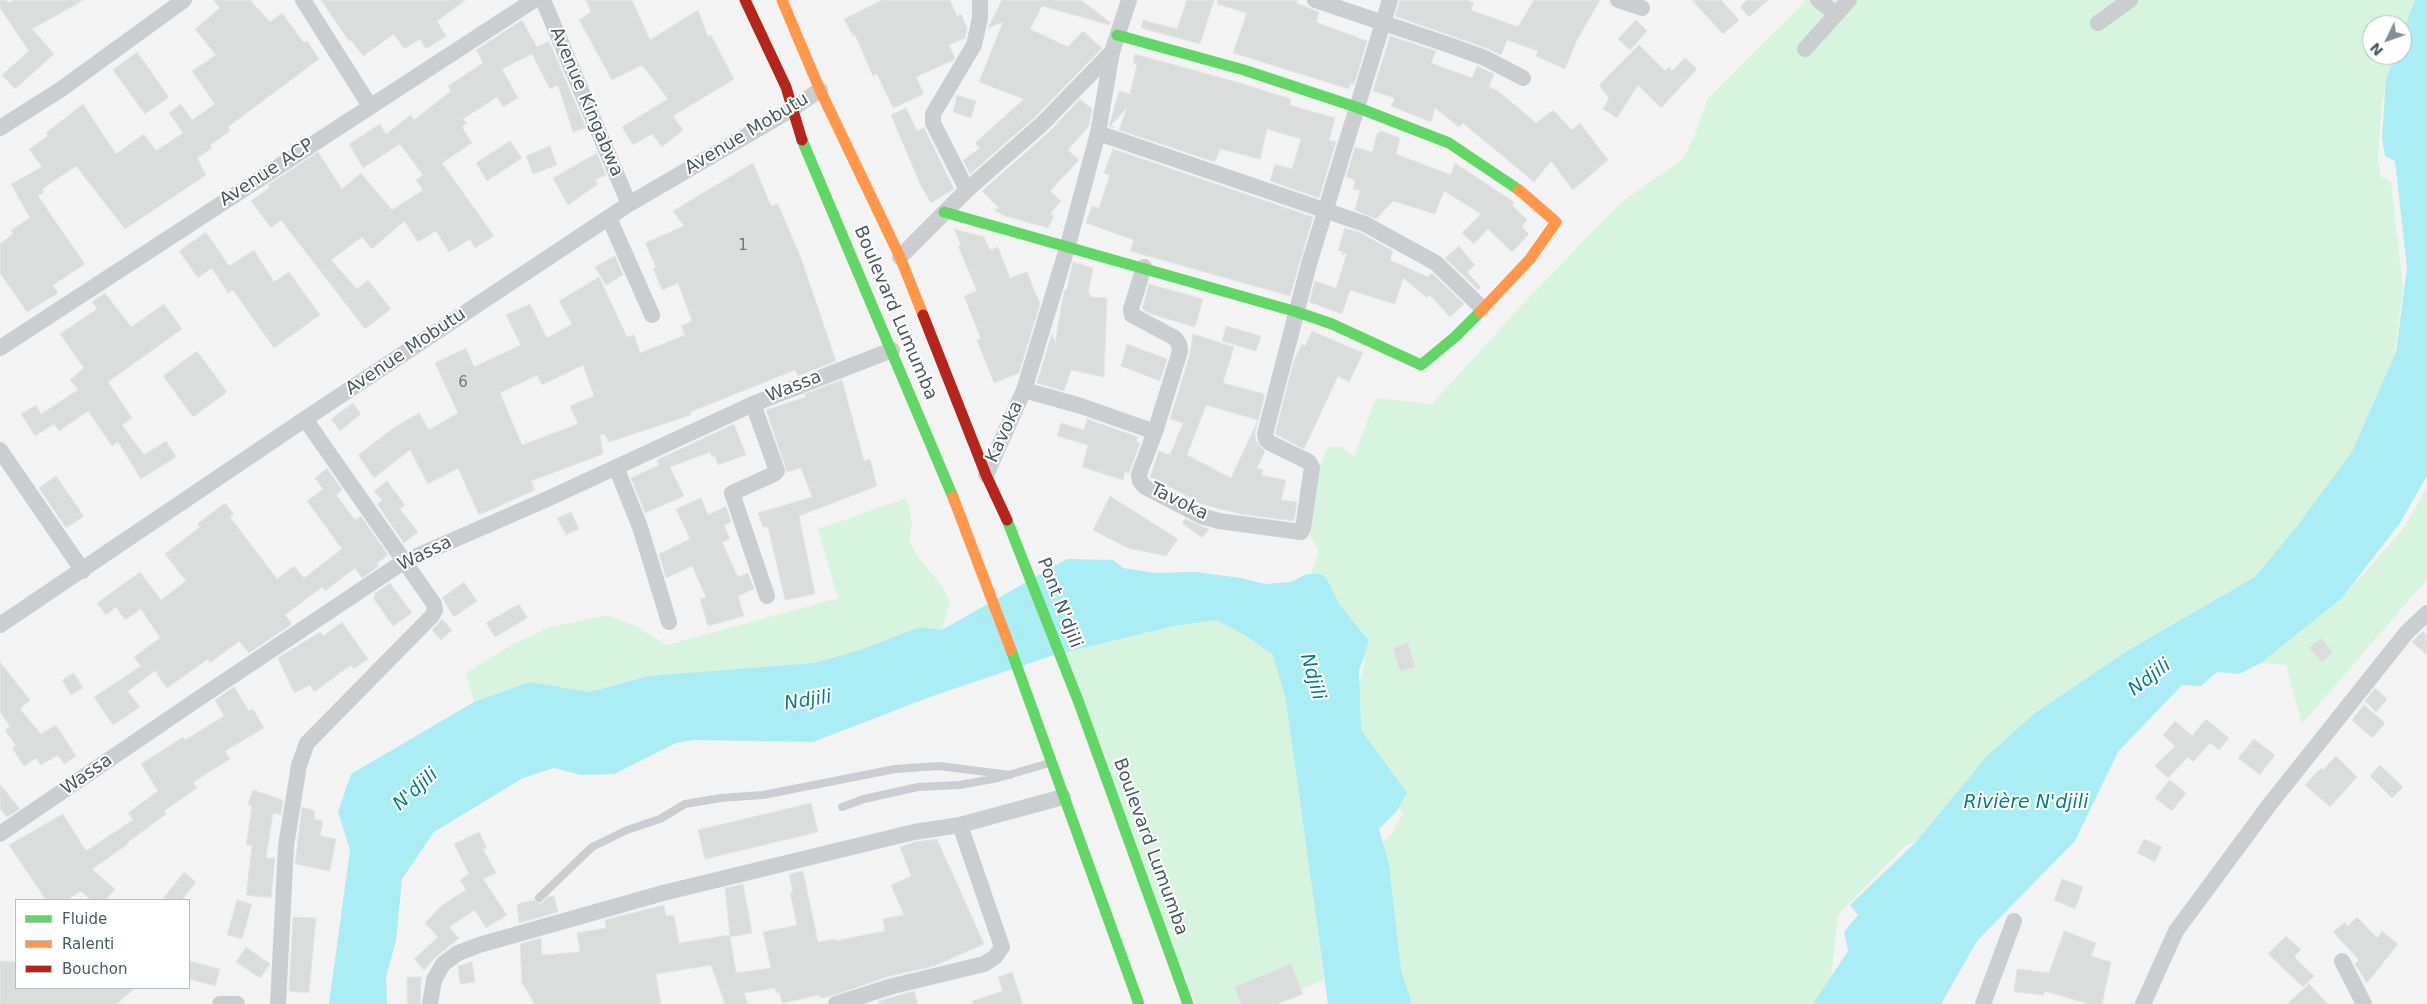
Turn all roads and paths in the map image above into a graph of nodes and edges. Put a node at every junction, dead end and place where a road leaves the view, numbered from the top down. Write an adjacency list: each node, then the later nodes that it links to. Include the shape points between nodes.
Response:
1 (184, 0): 27 (street, via 60,90)
2 (534, 0): 24 (street, Avenue ACP)
3 (544, 0): 30 (street, Avenue Kingabwa)
4 (745, 0): 26 (main road, Boulevard Lumumba, via 786,87)
5 (782, 0): 23 (main road, Boulevard Lumumba)
6 (980, 0): 29 (street, via 974,45 933,114 933,122)
7 (1129, 0): 19 (street, Kavoka)
8 (1314, 0): 17 (street)
9 (1390, 0): 17 (street)
10 (1618, 0): 15 (street)
11 (1818, 0): 16 (street)
12 (1849, 0): 16 (street)
13 (2130, 0): 18 (street)
14 (305, 1): 24 (street)
15 (1642, 8)
16 (1836, 14): 20 (street)
17 (1383, 23): 22 (street, via 1484,58); 25 (street)
18 (2098, 23)
19 (1117, 34): 21 (street, Kavoka); 25 (main road, via 1244,70)
20 (1805, 49)
21 (1112, 52): 28 (street, Kavoka); 29 (street, via 1042,124)
22 (1523, 78)
23 (820, 90): 26 (street, Avenue Mobutu); 35 (main road, Boulevard Lumumba)
24 (370, 106): 40 (street, Avenue ACP)
25 (1356, 107): 31 (street); 37 (main road, via 1449,143 1519,190 1556,222 1530,259)
26 (792, 109): 30 (street, Avenue Mobutu); 41 (main road, Boulevard Lumumba, via 803,145)
27 (0, 128)
28 (1098, 132): 31 (street); 34 (street, Kavoka)
29 (967, 190): 32 (street)
30 (629, 204): 33 (street, Avenue Mobutu)
31 (1326, 210): 37 (street, via 1365,224 1436,263); 38 (street)
32 (944, 212): 34 (main road); 35 (street)
33 (608, 218): 39 (street); 44 (street, Avenue Mobutu)
34 (1068, 245): 36 (main road); 42 (street, Kavoka)
35 (900, 258): 48 (main road, Boulevard Lumumba)
36 (1144, 267): 38 (main road); 45 (street, Tavoka, via 1132,315 1175,338 1180,344)
37 (1482, 308): 38 (main road, via 1455,337 1421,365)
38 (1298, 312): 45 (street, Tavoka, via 1265,434 1270,443 1309,462 1312,467 1301,532 1219,522 1145,487 1139,474)
39 (652, 315)
40 (0, 348)
41 (892, 350): 43 (street, Wassa); 57 (main road, Boulevard Lumumba, via 1009,642)
42 (1024, 390): 45 (street); 48 (street, Kavoka)
43 (753, 404): 47 (street, Wassa); 52 (street, via 777,471 732,493)
44 (305, 419): 50 (street); 51 (street, Avenue Mobutu)
45 (1155, 432)
46 (0, 450): 51 (street)
47 (616, 467): 50 (street, Wassa); 54 (street, via 640,527)
48 (986, 475): 49 (main road, Boulevard Lumumba)
49 (1006, 516): 56 (main road, Pont N'djili)
50 (403, 562): 62 (street, Wassa); 68 (street, via 434,604 432,616 307,743 299,765 286,846)
51 (83, 571): 55 (street, Avenue Mobutu)
52 (767, 596)
53 (2427, 613): 74 (street, via 2406,632 2270,804 2176,931)
54 (669, 622)
55 (0, 625)
56 (1079, 703): 72 (main road, Boulevard Lumumba)
57 (1050, 763): 58 (lane); 59 (main road)
58 (1010, 775): 60 (lane, via 960,785 918,787); 63 (lane, via 939,766 895,769 763,795 685,804 660,819 592,847)
59 (1062, 797): 61 (street); 71 (main road)
60 (842, 807)
61 (960, 825): 69 (street, via 914,832 672,890 458,952 443,964 434,980); 70 (street, via 1002,947 984,964 893,986)
62 (0, 834)
63 (539, 898)
64 (2014, 921): 73 (street)
65 (2342, 961): 75 (street)
66 (220, 1004): 67 (street)
67 (237, 1004)
68 (278, 1004)
69 (430, 1004)
70 (836, 1004)
71 (1139, 1004)
72 (1188, 1004)
73 (1983, 1004)
74 (2143, 1004)
75 (2364, 1004)

